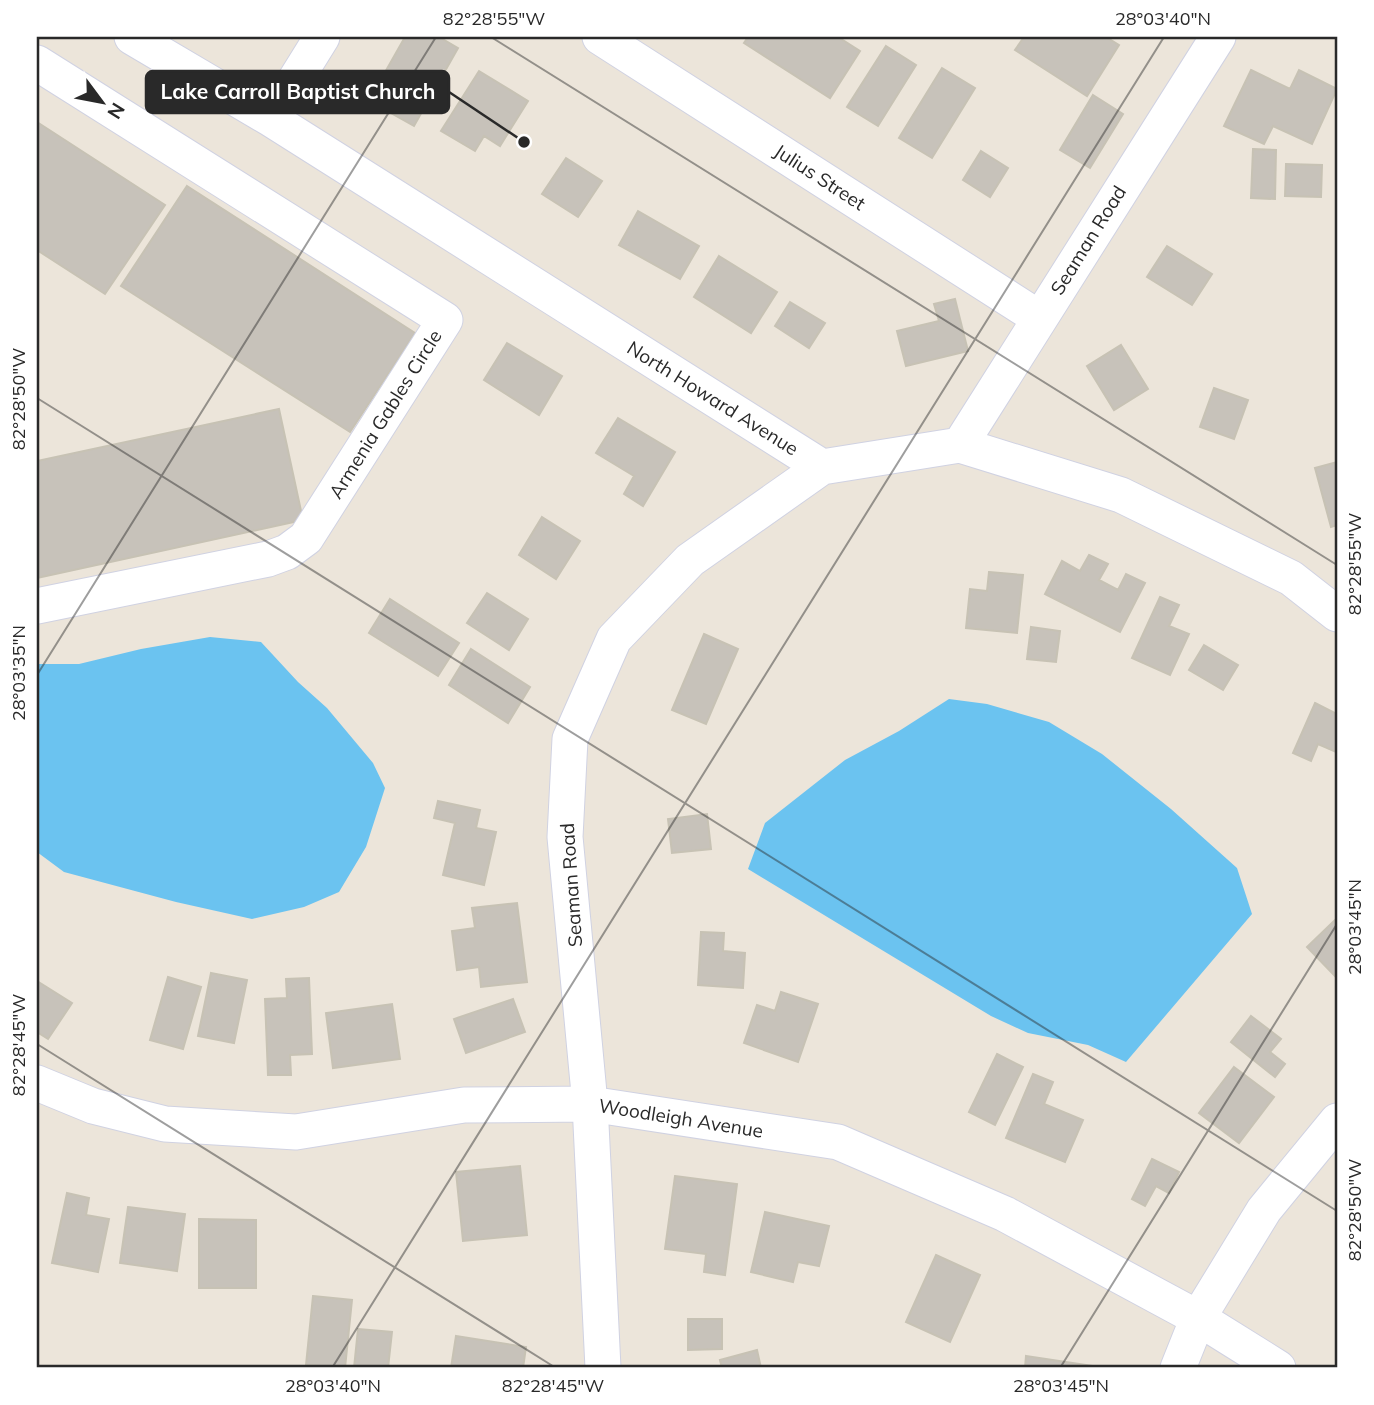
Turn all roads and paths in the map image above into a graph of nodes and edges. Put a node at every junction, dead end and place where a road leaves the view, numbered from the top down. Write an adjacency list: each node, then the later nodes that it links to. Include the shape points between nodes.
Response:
1 (131, 37): 6 (street, North Howard Avenue)
2 (323, 37): 6 (street)
3 (600, 37): 7 (street, Julius Street)
4 (1217, 37): 7 (street, Seaman Road)
5 (37, 63): 10 (street, Armenia Gables Circle, via 445,320 306,538 287,552)
6 (271, 119): 9 (street, North Howard Avenue)
7 (1039, 318): 8 (street, Seaman Road)
8 (960, 445): 9 (street); 11 (street, via 1121,495 1291,578)
9 (822, 467): 13 (street, Seaman Road, via 690,560 614,639 570,739 565,837)
10 (37, 606)
11 (1337, 614)
12 (37, 1083): 13 (street, Woodleigh Avenue, via 93,1106 165,1124 296,1132 464,1105)
13 (590, 1104): 15 (street, Woodleigh Avenue, via 838,1142 1005,1214); 16 (street, Seaman Road)
14 (1337, 1121): 15 (street, via 1264,1210)
15 (1198, 1318): 17 (street); 18 (street, Woodleigh Avenue)
16 (603, 1368)
17 (1178, 1368)
18 (1278, 1368)

